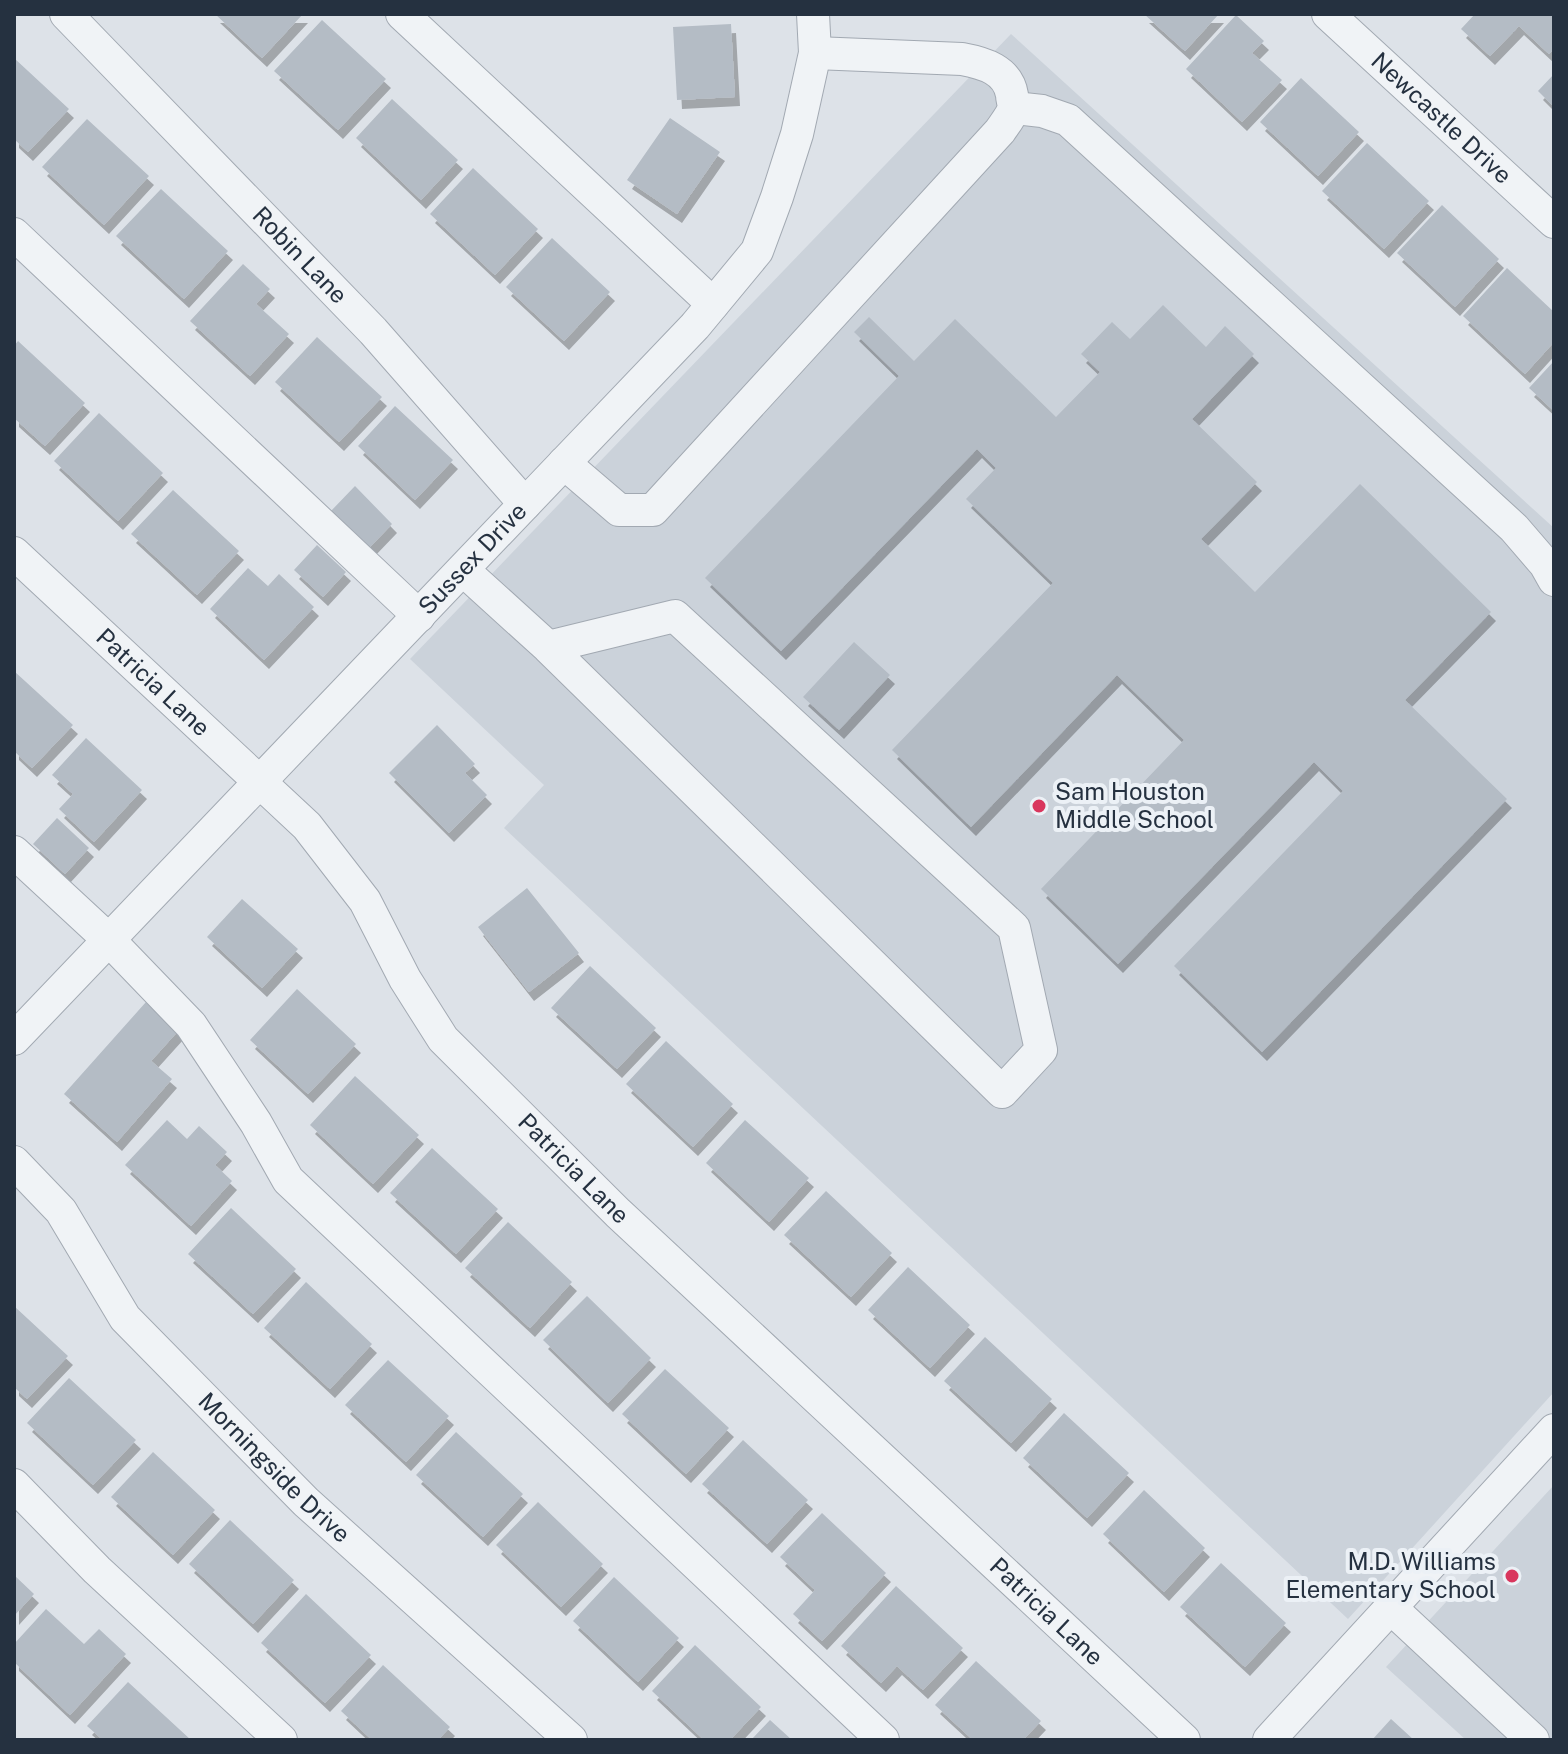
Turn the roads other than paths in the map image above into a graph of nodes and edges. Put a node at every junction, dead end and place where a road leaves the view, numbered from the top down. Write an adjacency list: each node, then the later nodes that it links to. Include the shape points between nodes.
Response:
1 (66, 14): 11 (street, Robin Lane, via 373,331)
2 (402, 14): 9 (street)
3 (813, 14): 5 (street, Sussex Drive)
4 (1328, 14): 7 (street, Newcastle Drive)
5 (815, 53): 6 (street, via 976,62 1004,77); 9 (street, Sussex Drive, via 797,134 757,251)
6 (1014, 108): 10 (street, via 989,143 653,510 619,510); 14 (street, via 1068,120 1514,528)
7 (1554, 222)
8 (14, 234): 15 (street)
9 (713, 304): 10 (street, Sussex Drive)
10 (564, 463): 11 (street, Sussex Drive)
11 (525, 504): 13 (street, Sussex Drive)
12 (14, 553): 17 (street, Patricia Lane)
13 (463, 570): 15 (street, Sussex Drive); 16 (street)
14 (1554, 580)
15 (419, 616): 17 (street, Sussex Drive)
16 (548, 647): 16 (street, via 675,616 1014,928 1041,1050 1002,1092)
17 (260, 781): 19 (street, Sussex Drive); 28 (street, Patricia Lane, via 307,826 365,901 443,1039 618,1213)
18 (14, 852): 19 (street)
19 (109, 940): 20 (street, Sussex Drive); 27 (street, via 191,1025 288,1180)
20 (14, 1039)
21 (14, 1162): 26 (street, Morningside Drive, via 61,1211 125,1318 306,1502)
22 (1554, 1430): 24 (street)
23 (14, 1485): 25 (street, via 97,1570)
24 (1391, 1608): 29 (street); 30 (street)
25 (281, 1740)
26 (571, 1740)
27 (883, 1740)
28 (1184, 1740)
29 (1269, 1740)
30 (1533, 1740)

